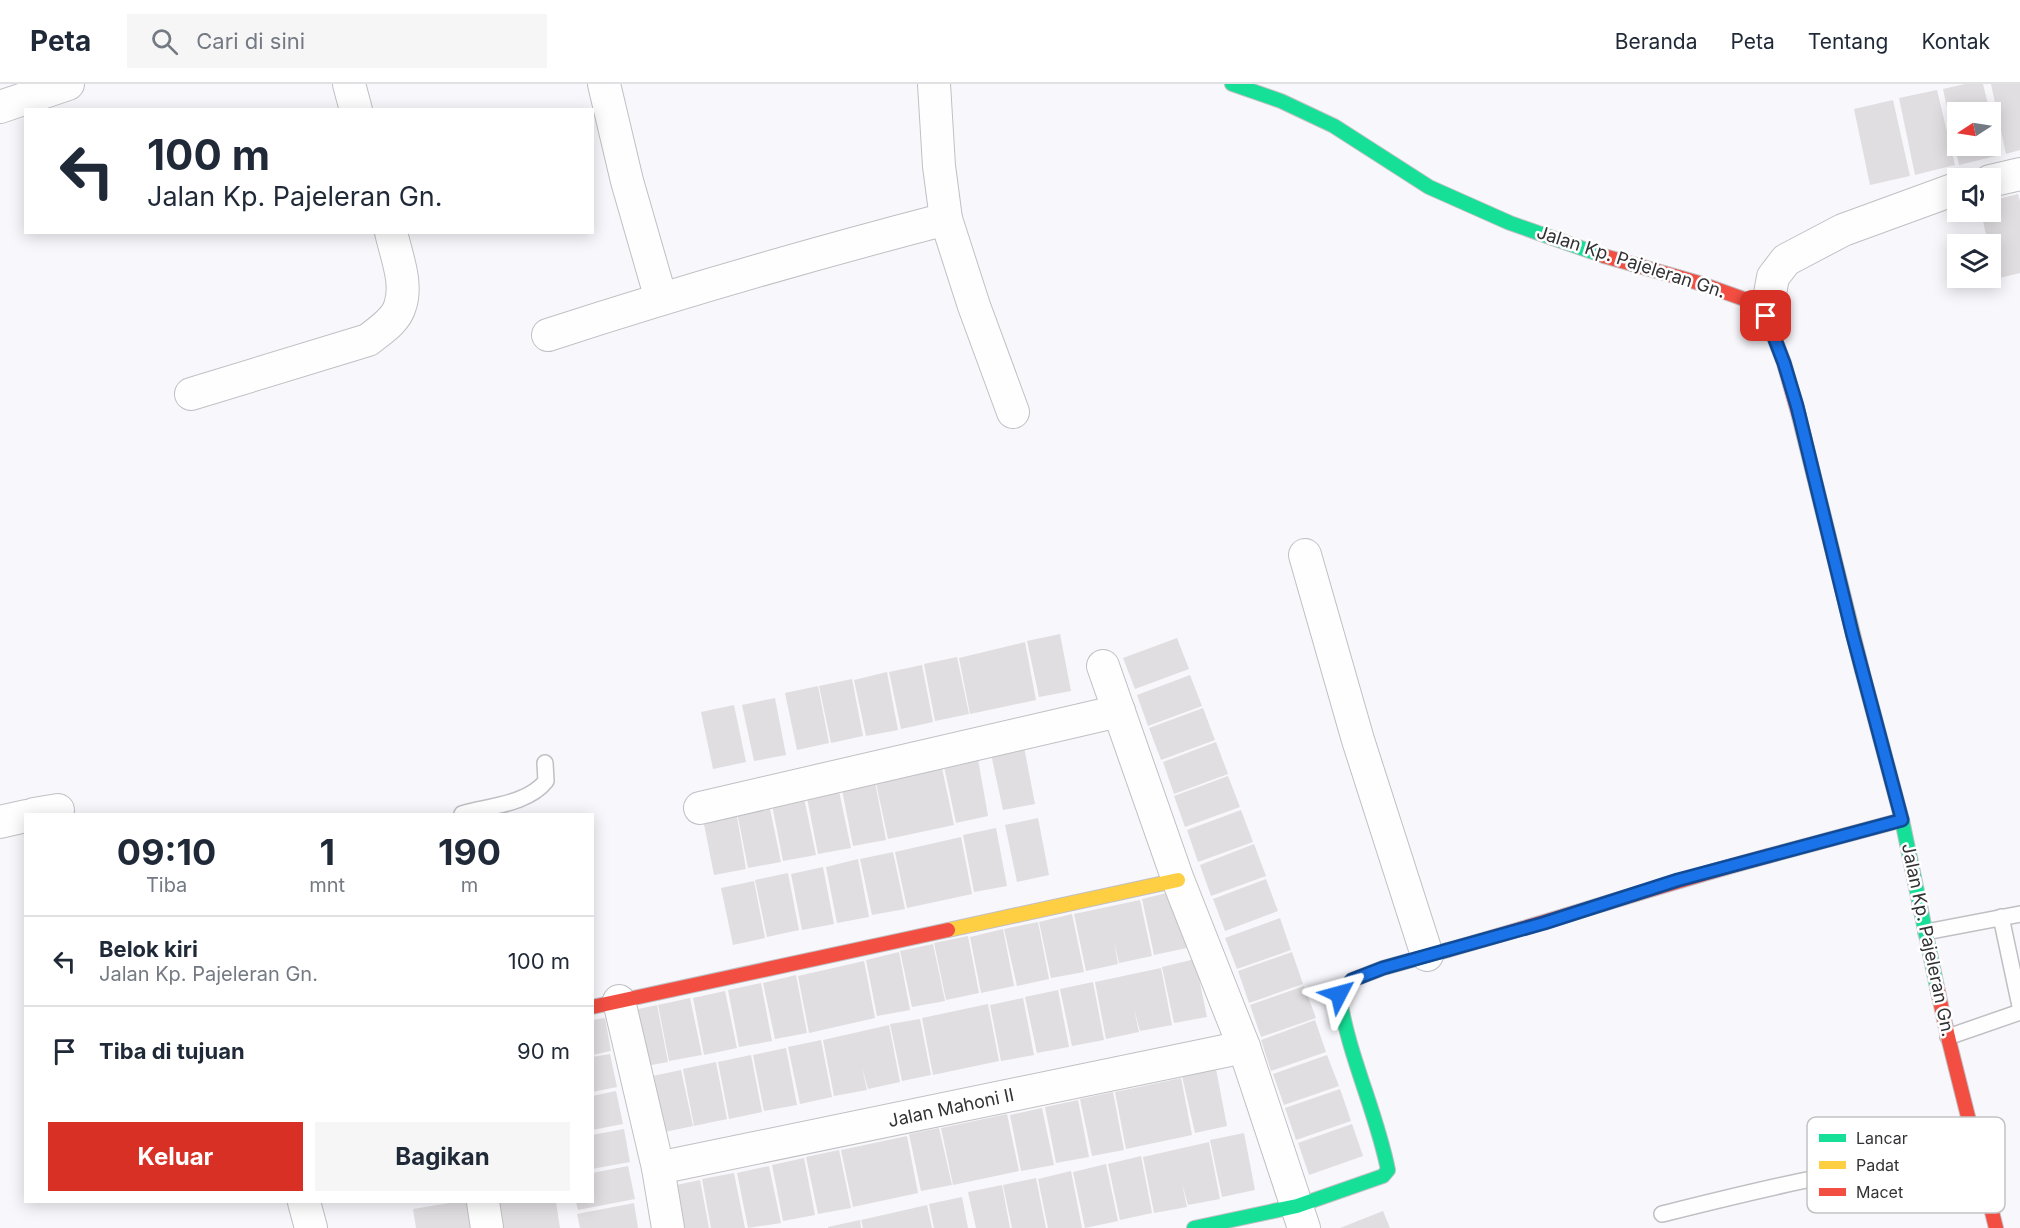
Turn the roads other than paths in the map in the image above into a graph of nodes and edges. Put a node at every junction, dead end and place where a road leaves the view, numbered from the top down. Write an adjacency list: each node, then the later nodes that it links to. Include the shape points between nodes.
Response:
1 (68, 84): 6 (street)
2 (349, 84): 7 (street)
3 (604, 84): 13 (street)
4 (934, 84): 11 (street)
5 (1232, 84): 14 (street, Jalan Kp. Pajeleran Gn., via 1334,126 1429,187 1510,223 1594,253 1699,282 1744,299)
6 (0, 107)
7 (355, 108)
8 (2020, 174): 9 (street)
9 (2001, 178)
10 (1947, 192): 14 (street, via 1843,230 1786,260 1773,277)
11 (946, 219): 13 (street); 17 (street)
12 (391, 234): 16 (street, via 403,282 400,307 387,325 368,340)
13 (661, 299): 15 (street)
14 (1766, 316): 25 (street, Jalan Kp. Pajeleran Gn., via 1797,406)
15 (548, 335)
16 (191, 394)
17 (1013, 412)
18 (1305, 555): 31 (street, via 1358,740)
19 (1103, 666): 20 (street)
20 (1119, 711): 22 (street); 27 (street)
21 (545, 763): 23 (lane, via 546,781 539,791)
22 (700, 808)
23 (466, 813)
24 (24, 816): 26 (street)
25 (1902, 820): 30 (street, Jalan Kp. Pajeleran Gn.); 31 (street, via 1678,880)
26 (0, 822)
27 (1178, 880): 32 (street); 36 (street)
28 (2020, 914): 29 (lane)
29 (2001, 918): 30 (lane); 33 (lane)
30 (1926, 932): 35 (street, Jalan Kp. Pajeleran Gn.)
31 (1428, 955): 44 (street, via 1352,980 1339,994 1346,1035 1385,1149 1388,1170)
32 (606, 1004): 38 (street)
33 (2020, 1006)
34 (2020, 1012): 35 (lane)
35 (1948, 1037): 37 (street, Jalan Kp. Pajeleran Gn.)
36 (1244, 1047): 38 (street, Jalan Mahoni II); 44 (street)
37 (1968, 1117)
38 (658, 1168): 47 (street)
39 (1807, 1181): 43 (lane)
40 (304, 1203): 45 (street)
41 (483, 1203): 46 (street)
42 (1992, 1213): 49 (street, Jalan Kp. Pajeleran Gn.)
43 (1662, 1214)
44 (1301, 1217): 48 (street)
45 (311, 1228)
46 (487, 1228)
47 (668, 1228)
48 (1194, 1228)
49 (1996, 1228)

